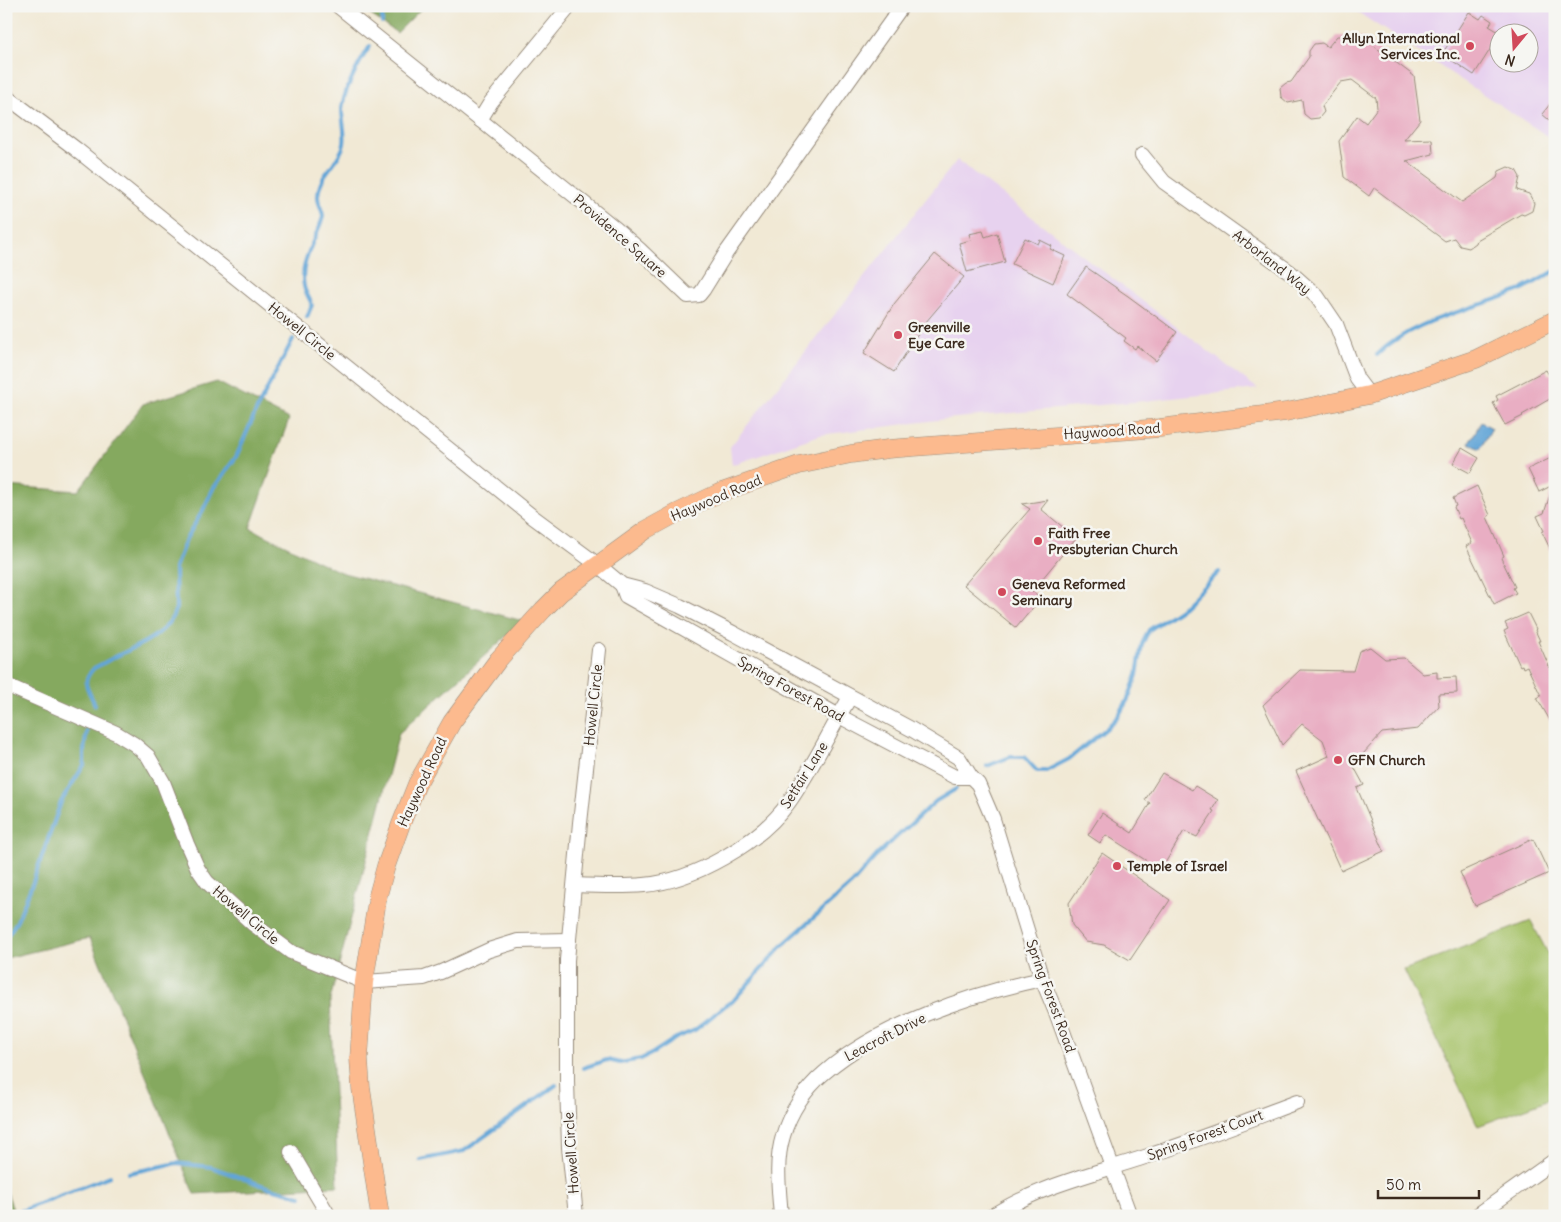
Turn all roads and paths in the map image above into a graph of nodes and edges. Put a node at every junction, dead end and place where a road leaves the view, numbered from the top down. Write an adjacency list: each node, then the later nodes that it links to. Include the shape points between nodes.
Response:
1 (338, 6): 5 (street, Providence Square)
2 (570, 6): 5 (street, via 491,102)
3 (902, 6): 5 (street, Providence Square, via 699,294 688,296 640,250)
4 (6, 96): 9 (street, Howell Circle, via 76,148 533,517)
5 (480, 120)
6 (1142, 155): 8 (street, Arborland Way, via 1164,182 1290,272 1317,296 1336,324 1357,379)
7 (1555, 320): 8 (main road, Haywood Road, via 1476,359)
8 (1370, 395): 9 (main road, Haywood Road, via 1216,422 888,449 799,465 719,493 677,513 646,530)
9 (598, 565): 10 (street, Spring Forest Road); 19 (main road, Haywood Road, via 561,592 525,628 474,690 442,737 417,784 386,866 378,894)
10 (622, 585): 13 (street, Spring Forest Road, via 680,606); 14 (street, Spring Forest Road, via 626,596)
11 (599, 650): 16 (street, Howell Circle)
12 (6, 685): 19 (street, Howell Circle, via 116,732 134,744 148,756 157,770 198,869 207,882 253,924 291,952)
13 (850, 696): 14 (street, Setfair Lane); 15 (street, Spring Forest Road, via 943,747 959,758)
14 (839, 716): 15 (street, Spring Forest Road, via 955,777); 16 (street, Setfair Lane, via 788,803 766,827 735,851 697,870 655,884)
15 (971, 777): 18 (street, Spring Forest Road, via 978,784 993,819)
16 (575, 885): 17 (street, Howell Circle)
17 (570, 940): 19 (street, Howell Circle, via 518,941 424,978); 26 (street, Howell Circle, via 567,960 567,1081)
18 (1042, 979): 23 (street, Spring Forest Road, via 1058,1014); 27 (street, Leacroft Drive, via 920,1017 852,1052 823,1074 797,1105 783,1136 778,1170)
19 (364, 982): 25 (main road, Haywood Road, via 359,1059)
20 (1297, 1102): 23 (street, Spring Forest Court)
21 (291, 1152): 24 (street)
22 (1555, 1160): 30 (street)
23 (1113, 1167): 28 (street, Spring Forest Court, via 1040,1191); 29 (street, Spring Forest Road)
24 (329, 1216)
25 (380, 1216)
26 (576, 1216)
27 (781, 1216)
28 (992, 1216)
29 (1130, 1216)
30 (1476, 1216)

